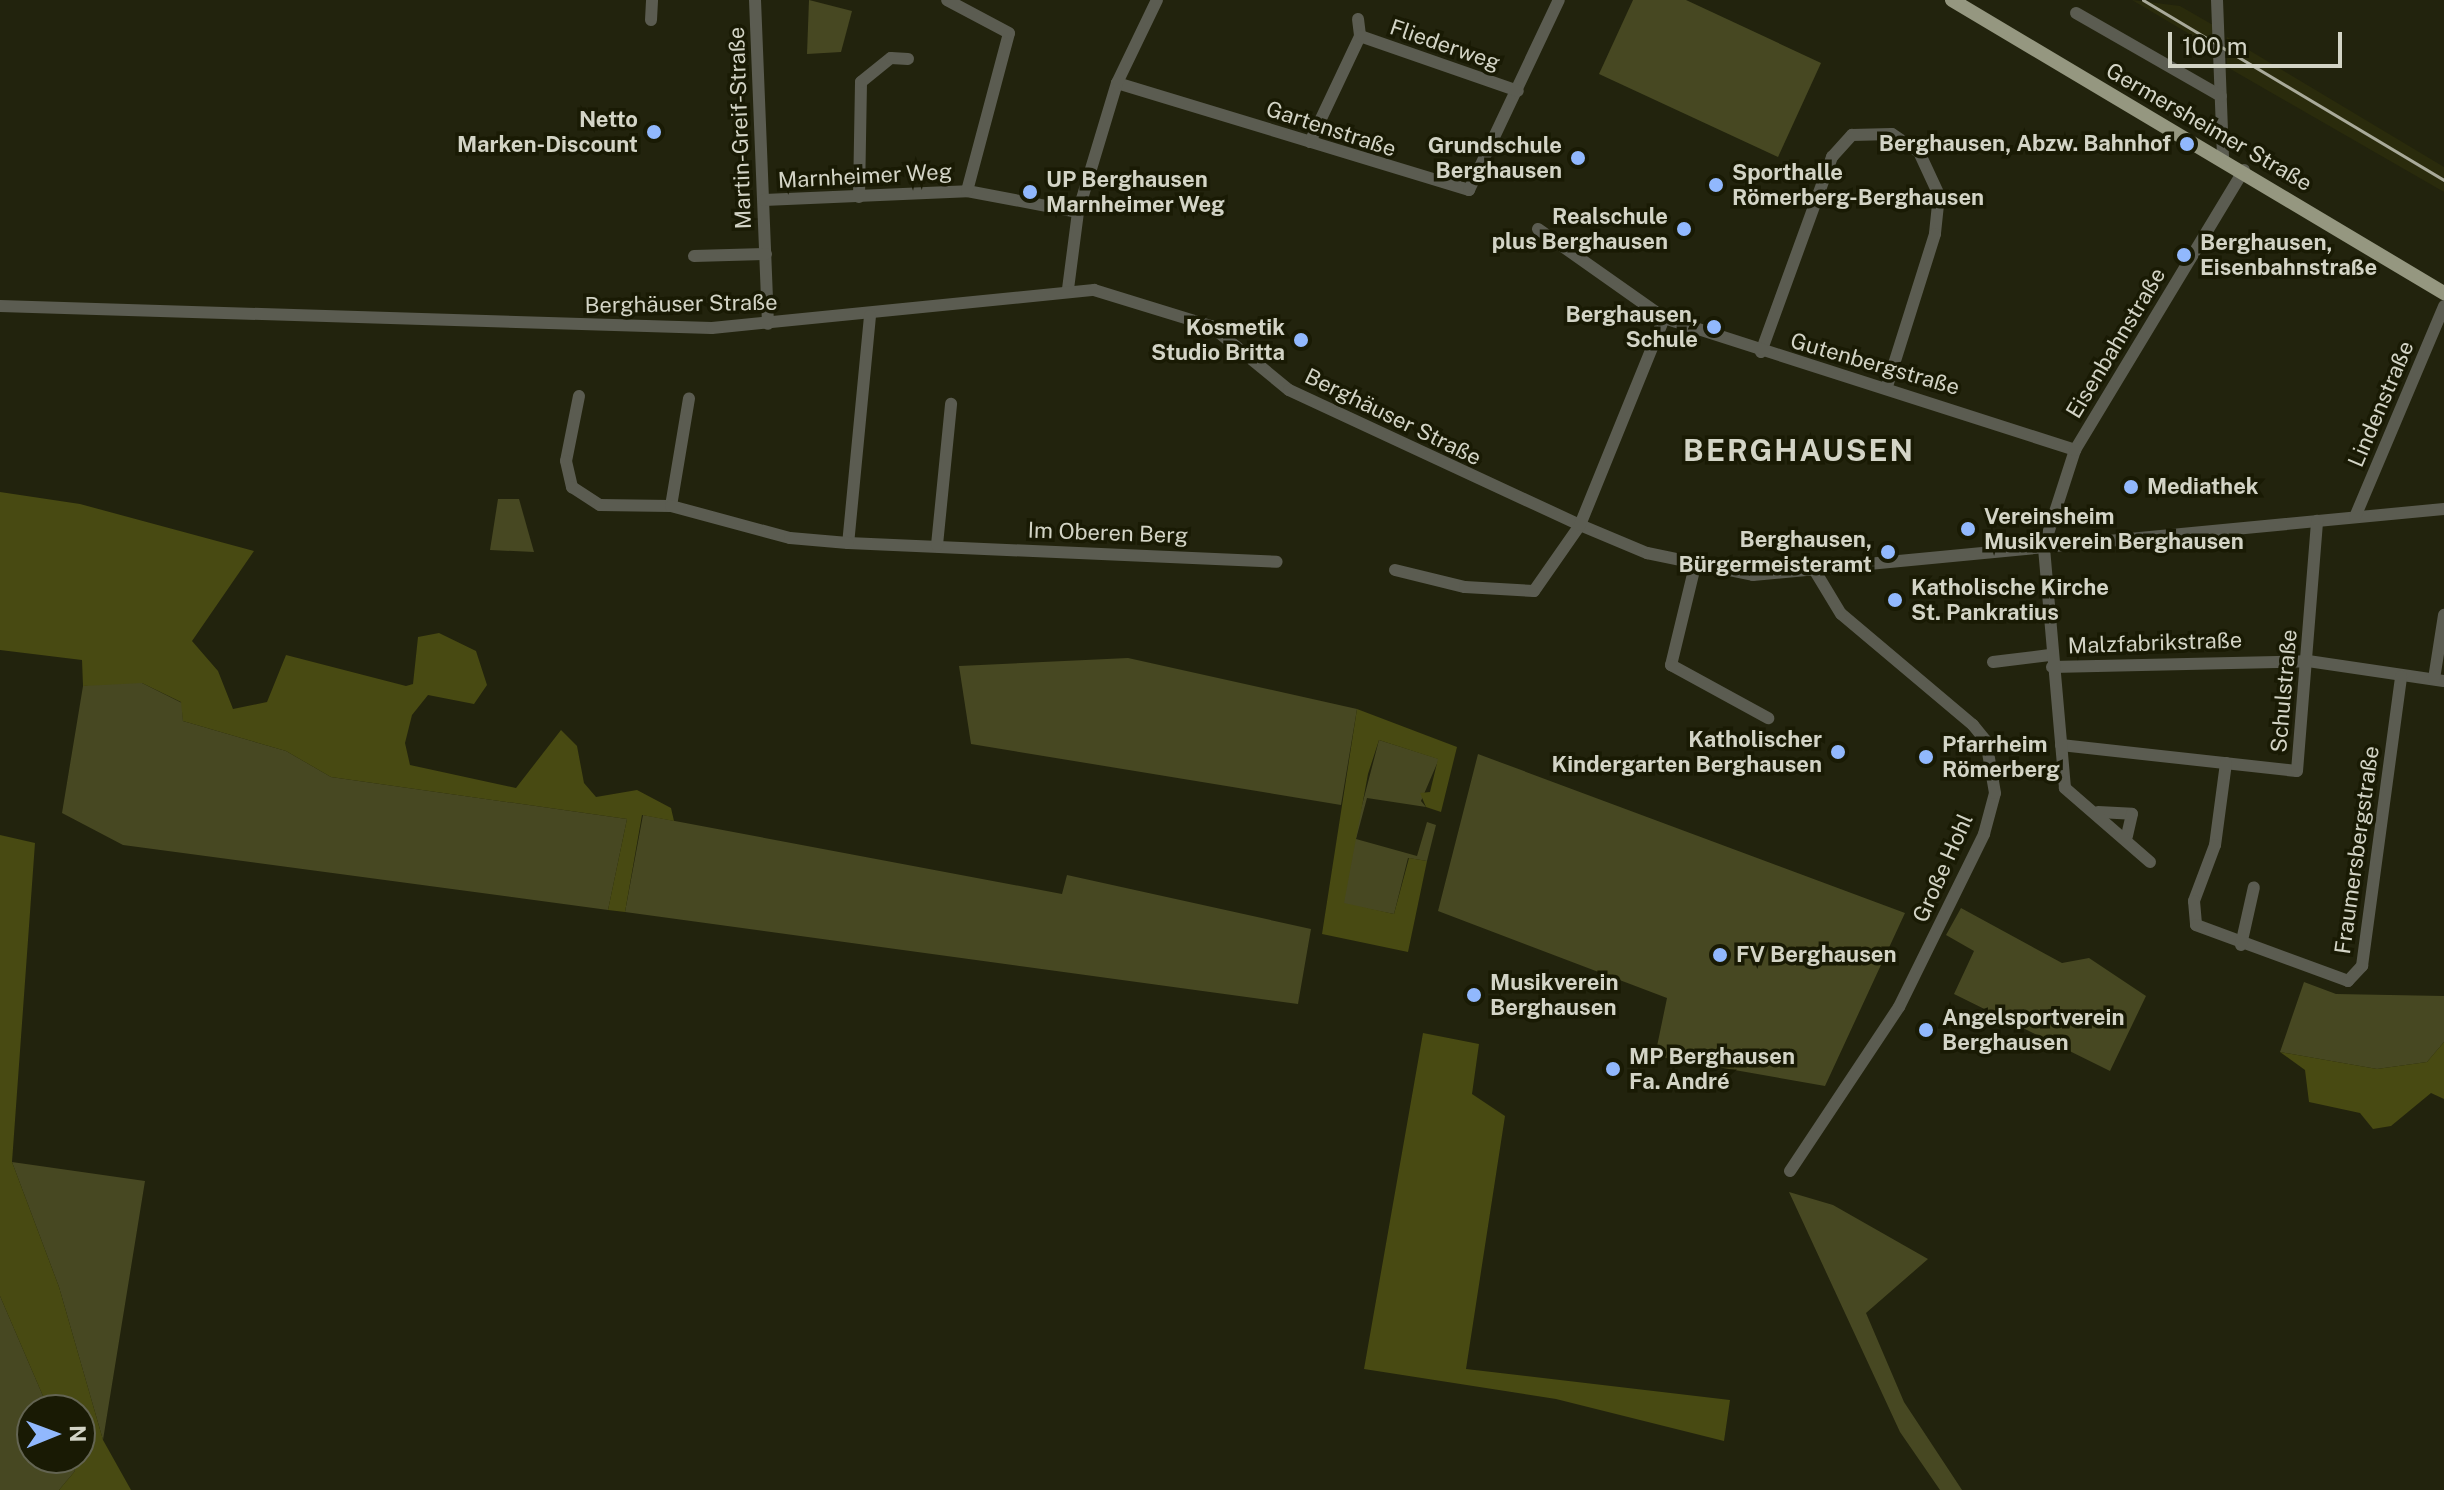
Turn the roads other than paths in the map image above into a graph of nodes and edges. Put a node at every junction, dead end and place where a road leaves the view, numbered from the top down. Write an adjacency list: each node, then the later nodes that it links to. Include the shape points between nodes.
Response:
1 (652, 0): 10 (street)
2 (755, 0): 21 (street, Martin-Greif-Straße)
3 (947, 0): 19 (street, Marnheimer Weg, via 1009,33)
4 (1157, 0): 13 (street)
5 (1559, 0): 14 (street, Gartenstraße)
6 (1952, 0): 17 (main road, Germersheimer Straße)
7 (2217, 0): 15 (street)
8 (2076, 13): 15 (street)
9 (1358, 19): 11 (street, Fliederweg)
10 (651, 20)
11 (1360, 36): 14 (street, Fliederweg); 16 (street, Fliederweg)
12 (908, 59): 20 (street, via 880,63 861,82)
13 (1117, 83): 16 (street, Gartenstraße); 22 (street)
14 (1518, 91): 16 (street, Gartenstraße, via 1469,190)
15 (2221, 96): 17 (street)
16 (1310, 142)
17 (2223, 158): 18 (main road, Germersheimer Straße)
18 (2244, 170): 27 (main road, Germersheimer Straße); 38 (street, Eisenbahnstraße)
19 (967, 191): 20 (street, Marnheimer Weg); 22 (street, Marnheimer Weg)
20 (859, 197): 21 (street, Marnheimer Weg)
21 (764, 200): 24 (street, Martin-Greif-Straße)
22 (1078, 212): 26 (street)
23 (1538, 229): 31 (street, Gutenbergstraße)
24 (766, 254): 25 (street, Martin-Greif-Straße); 32 (street, Martin-Greif-Straße)
25 (694, 256)
26 (1068, 289): 30 (street, Berghäuser Straße); 43 (street, Berghäuser Straße, via 1163,306 1211,326 1313,402)
27 (2444, 293)
28 (0, 306): 32 (street, Berghäuser Straße, via 514,327)
29 (2444, 306): 41 (street, Lindenstraße)
30 (870, 316): 32 (street, Berghäuser Straße); 44 (street)
31 (1664, 318): 33 (street, Gutenbergstraße); 43 (street)
32 (768, 324)
33 (1761, 352): 34 (street, Gutenbergstraße); 34 (street, via 1832,157 1852,135 1892,134 1919,152 1939,195 1935,234)
34 (1887, 386): 38 (street, Gutenbergstraße)
35 (579, 396): 39 (street, Im Oberen Berg, via 566,461 572,487 600,505)
36 (689, 398): 39 (street)
37 (951, 404): 45 (street)
38 (2075, 450): 46 (street, Eisenbahnstraße)
39 (671, 506): 44 (street, Im Oberen Berg, via 790,538)
40 (2444, 509): 41 (street, Berghäuser Straße)
41 (2355, 517): 42 (street, Berghäuser Straße)
42 (2317, 521): 46 (street, Berghäuser Straße); 53 (street, Schulstraße)
43 (1580, 525): 48 (street, Berghäuser Straße); 49 (street, via 1534,591 1465,587)
44 (848, 543): 45 (street, Im Oberen Berg)
45 (937, 545): 47 (street, Im Oberen Berg)
46 (2044, 546): 50 (street, Berghäuser Straße); 52 (street)
47 (1277, 562)
48 (1695, 566): 50 (street, Berghäuser Straße, via 1753,575); 57 (street, via 1671,665)
49 (1395, 570)
50 (1815, 571): 65 (street, Große Hohl, via 1841,614 1909,665 1980,733 1995,793 1984,834 1899,1007)
51 (2444, 615): 56 (street)
52 (2051, 661): 53 (street, Malzfabrikstraße); 54 (street, Malzfabrikstraße); 58 (street)
53 (2308, 661): 55 (street, Malzfabrikstraße); 59 (street, Schulstraße, via 2297,771)
54 (1993, 662)
55 (2401, 677): 56 (street, Malzfabrikstraße); 64 (street, Fraumersbergstraße, via 2357,975 2336,982)
56 (2439, 680)
57 (1768, 718)
58 (2061, 745): 59 (street, Schulstraße); 60 (street, via 2065,788)
59 (2226, 763): 64 (street, Fraumersbergstraße, via 2215,845 2194,901 2196,925)
60 (2097, 812): 61 (street); 61 (street, via 2132,814)
61 (2127, 836): 62 (street)
62 (2150, 862)
63 (2254, 887): 64 (street)
64 (2241, 945)
65 (1790, 1171)

